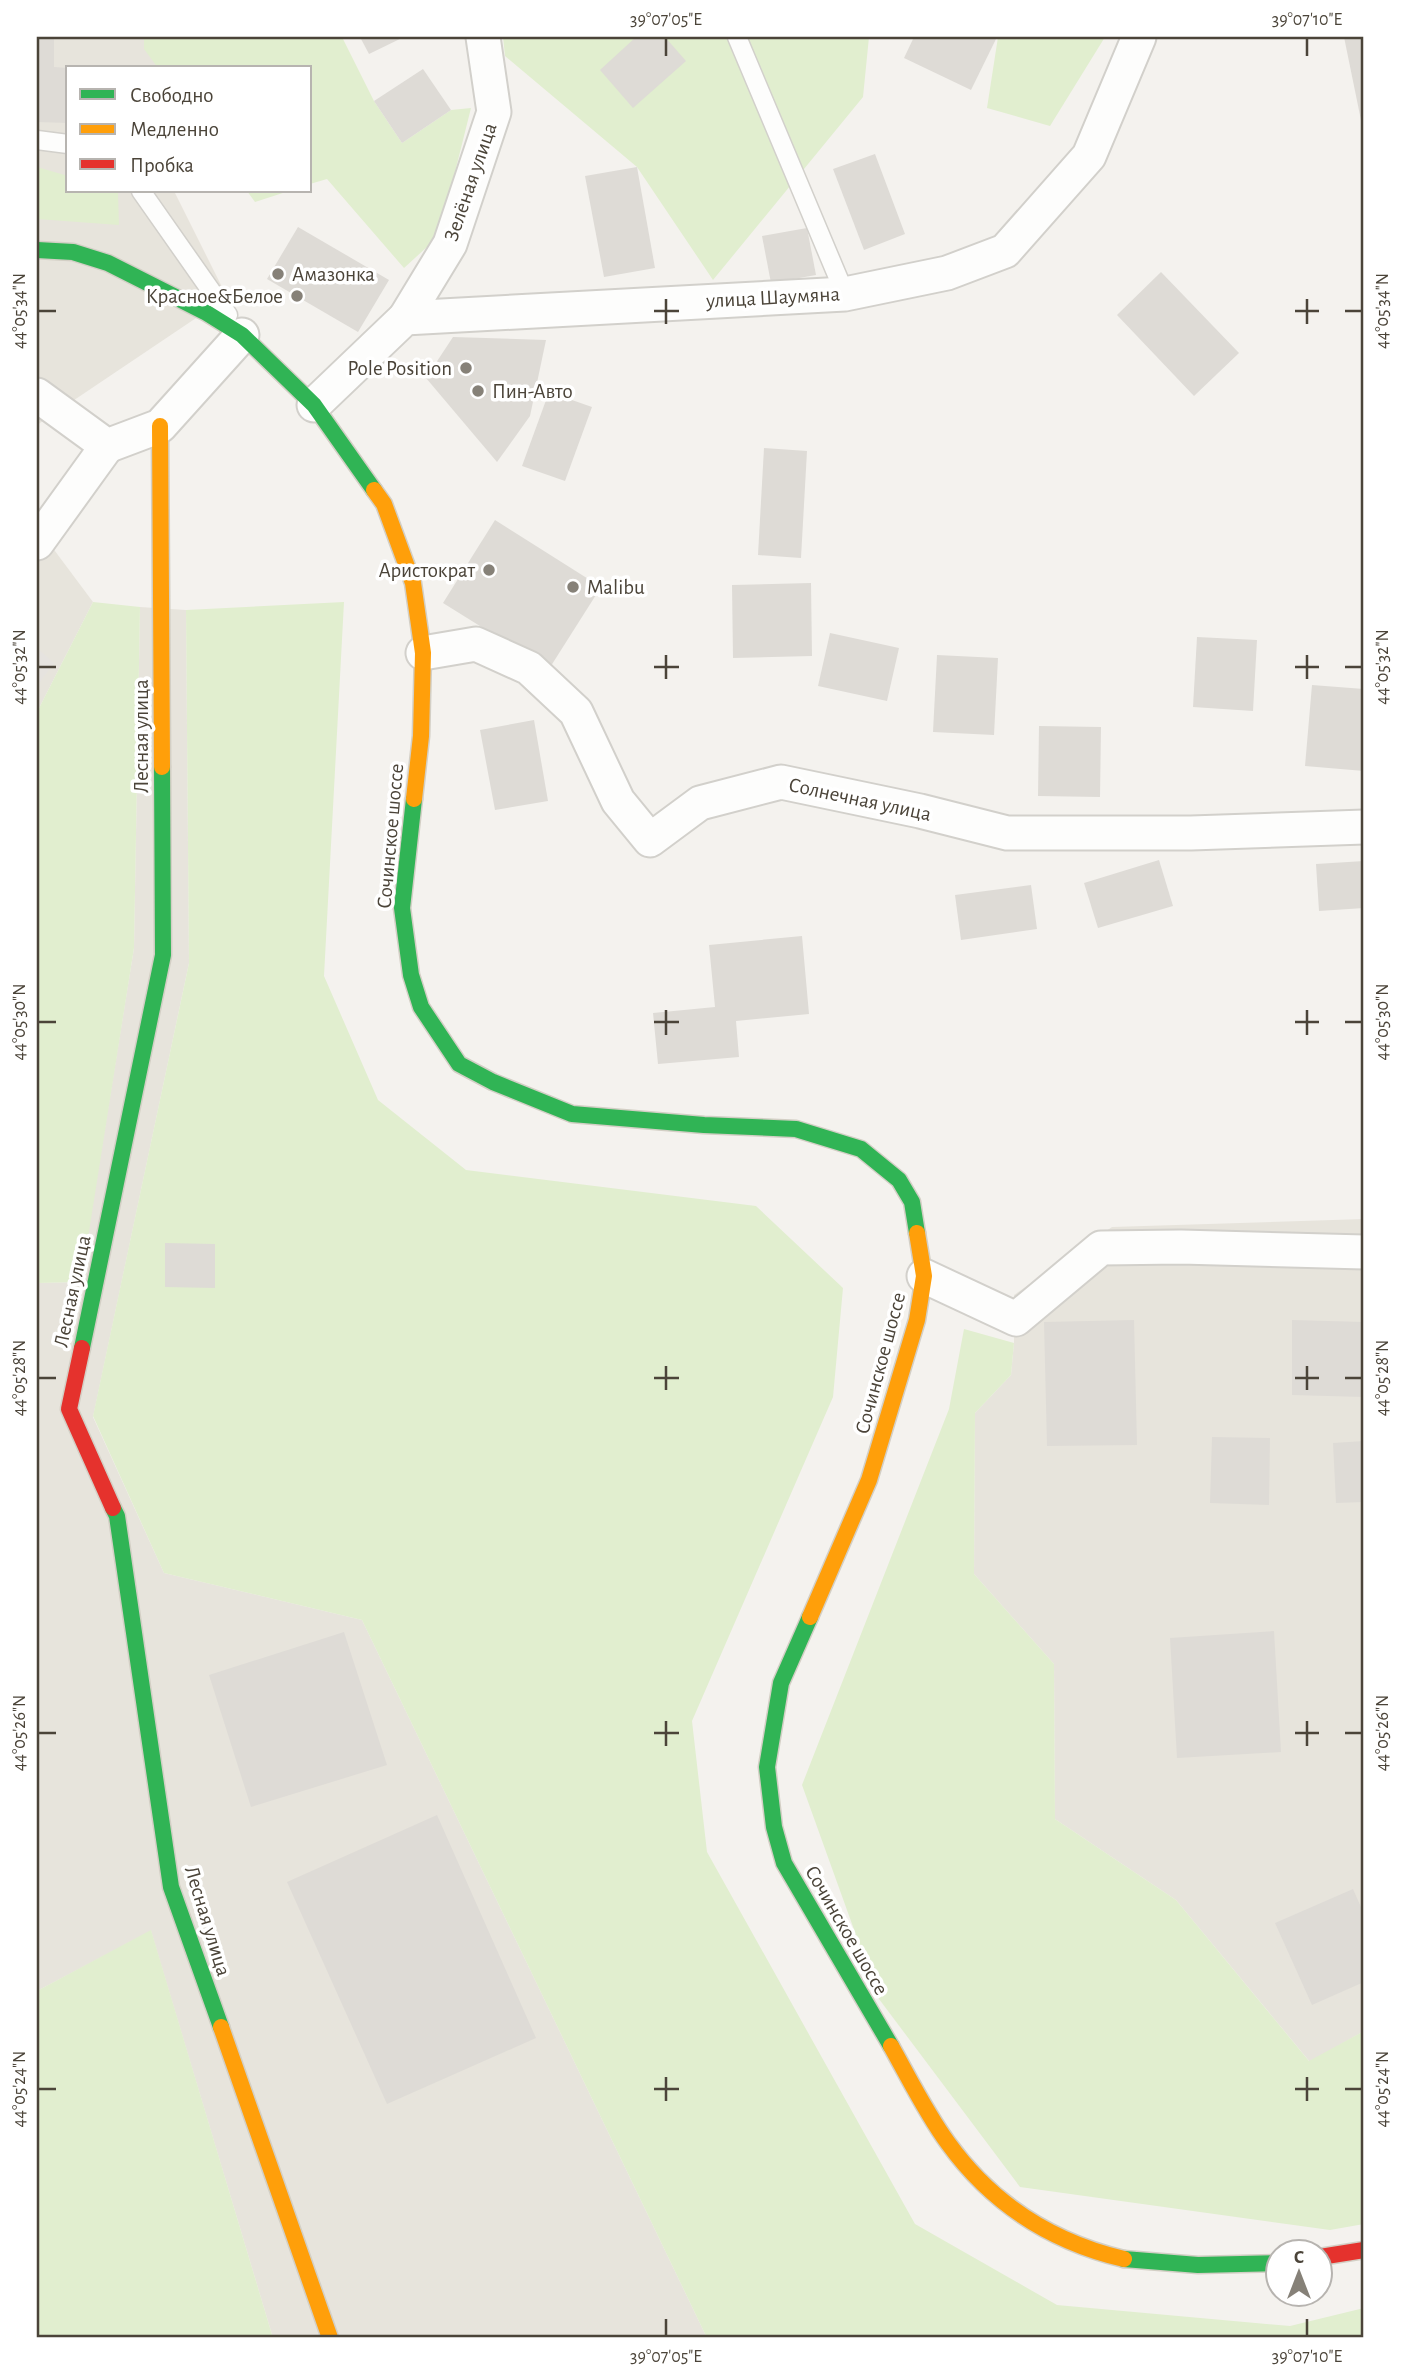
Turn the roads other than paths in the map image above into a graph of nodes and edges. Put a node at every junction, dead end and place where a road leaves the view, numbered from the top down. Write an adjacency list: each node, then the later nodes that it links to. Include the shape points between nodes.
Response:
1 (483, 37): 9 (street, Зелёная улица, via 494,112 450,244)
2 (737, 37): 8 (lane)
3 (1139, 37): 8 (street, улица Шаумяна, via 1089,156 1005,251 947,273)
4 (37, 140): 5 (lane)
5 (66, 144)
6 (142, 192): 10 (lane)
7 (37, 250): 10 (main road, Сочинское шоссе, via 73,252 108,262)
8 (845, 294): 9 (street, улица Шаумяна)
9 (405, 318): 12 (street)
10 (242, 335): 12 (main road, Сочинское шоссе); 13 (street)
11 (37, 395): 14 (street)
12 (314, 405): 16 (main road, Сочинское шоссе, via 384,504 413,583)
13 (160, 426): 14 (street); 23 (main road, Лесная улица, via 163,955 69,1409 117,1516 171,1887)
14 (107, 446): 15 (street)
15 (37, 544)
16 (424, 653): 17 (street, Солнечная улица, via 476,644 529,668 576,712 618,801 650,840 700,803 781,782 1007,833); 19 (main road, Сочинское шоссе, via 421,736 402,908 411,975 421,1007 459,1064 572,1114 796,1129 861,1149 899,1180 912,1202)
17 (1364, 827)
18 (1364, 1252): 19 (street, via 1101,1248 1016,1319)
19 (924, 1276): 22 (main road, Сочинское шоссе, via 917,1320 869,1480 781,1683 767,1767 784,1863 947,2142 1006,2206 1078,2245 1123,2259)
20 (1364, 2250): 21 (main road)
21 (1334, 2255)
22 (1264, 2265)
23 (330, 2338)

